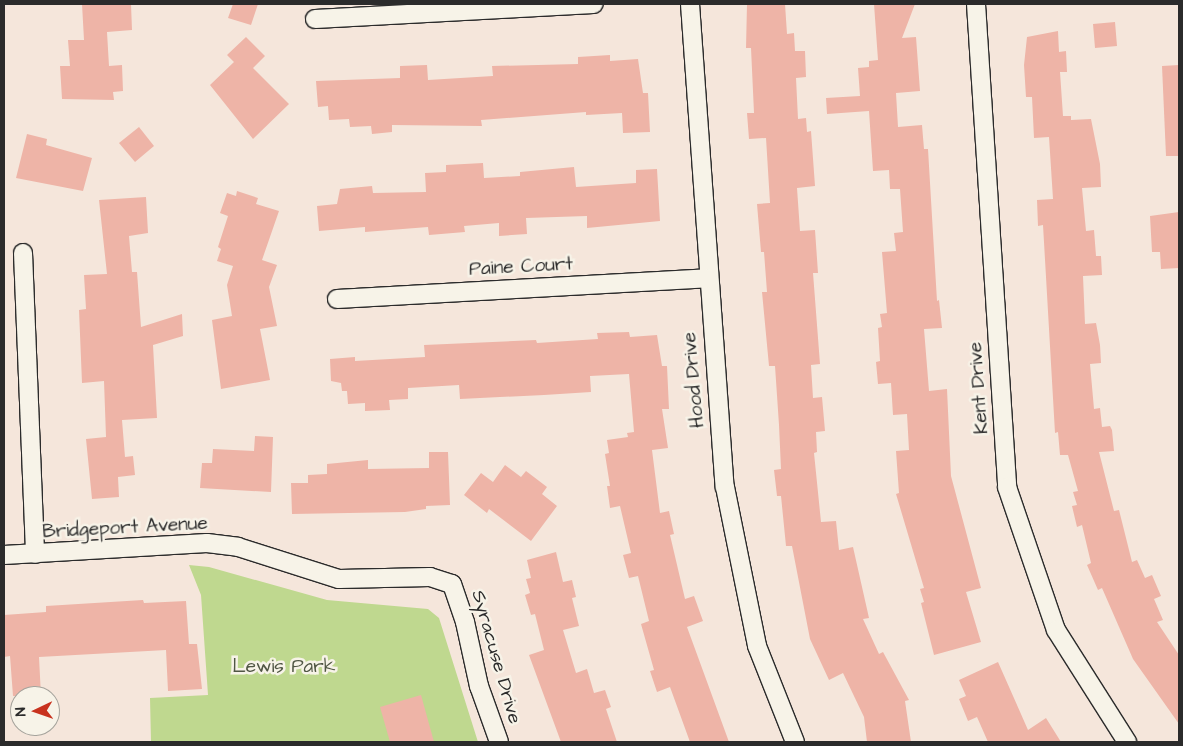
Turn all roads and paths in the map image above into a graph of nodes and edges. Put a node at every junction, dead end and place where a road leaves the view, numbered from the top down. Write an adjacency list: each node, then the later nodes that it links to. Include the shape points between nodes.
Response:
1 (594, 4): 4 (street)
2 (690, 4): 6 (street, Hood Drive)
3 (976, 4): 13 (street, Kent Drive, via 1007,487 1056,630)
4 (315, 19)
5 (23, 253): 8 (street)
6 (707, 278): 7 (street, Paine Court); 12 (street, Hood Drive, via 725,487 740,570 757,646)
7 (336, 299)
8 (35, 554): 9 (street, Bridgeport Avenue); 10 (street, Bridgeport Avenue, via 207,543 238,547 339,579 430,577)
9 (4, 555)
10 (452, 584): 11 (street, Syracuse Drive)
11 (499, 742)
12 (796, 742)
13 (1127, 742)

